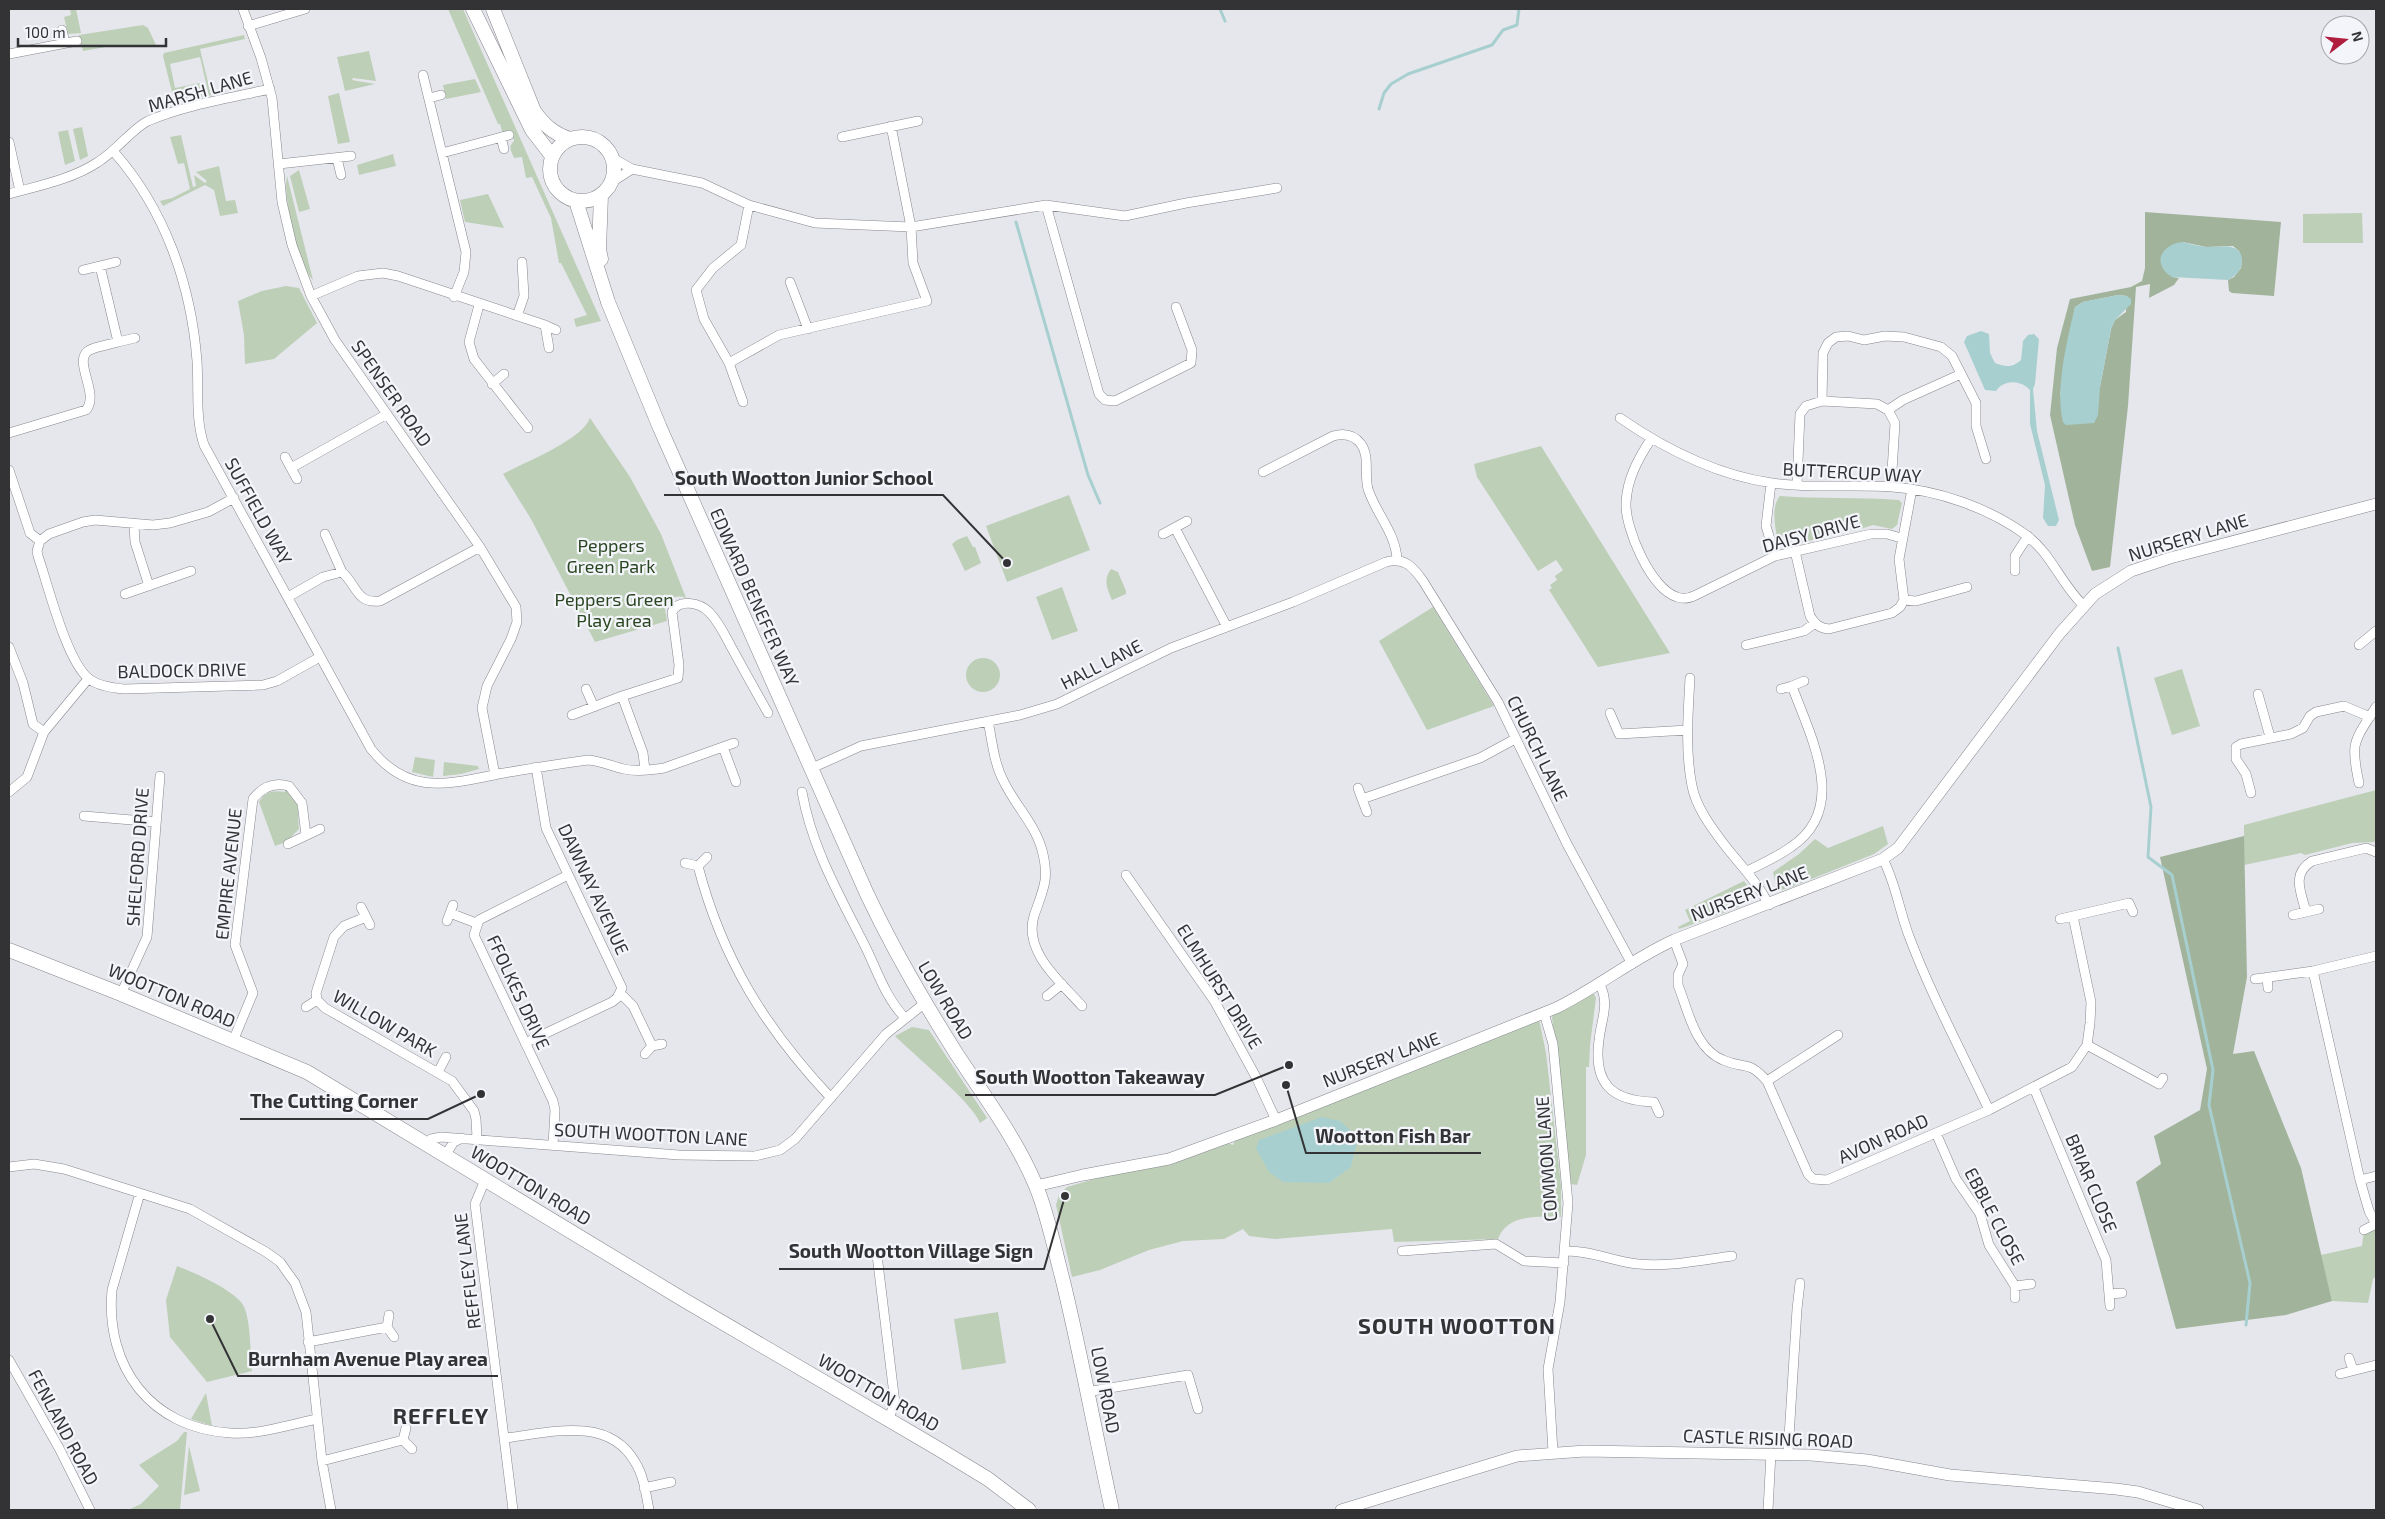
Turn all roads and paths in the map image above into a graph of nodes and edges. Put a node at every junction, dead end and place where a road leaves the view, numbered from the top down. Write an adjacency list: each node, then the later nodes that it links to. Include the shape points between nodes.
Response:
1 (243, 9): 5 (street, SPENSER ROAD)
2 (305, 9): 5 (street)
3 (473, 9): 23 (main road, via 532,130)
4 (493, 9): 17 (main road, via 534,111 553,132)
5 (248, 26): 11 (street, SPENSER ROAD)
6 (62, 30): 8 (street)
7 (77, 41): 8 (street)
8 (65, 43): 9 (street)
9 (9, 54)
10 (424, 75): 13 (street)
11 (270, 88): 20 (street, MARSH LANE, via 175,111 146,122); 26 (street, SPENSER ROAD)
12 (441, 95): 13 (street)
13 (429, 98): 21 (street)
14 (918, 121): 15 (street)
15 (891, 126): 16 (street); 37 (street)
16 (842, 137)
17 (570, 139): 23 (main road); 24 (main road, via 593,139 601,143)
18 (9, 142): 31 (street)
19 (504, 149): 21 (street, via 505,136)
20 (114, 152): 31 (street, MARSH LANE, via 81,171); 77 (street, SUFFIELD WAY, via 145,191 172,248 186,296 197,360 200,433)
21 (442, 153): 44 (street, via 466,252 464,272)
22 (351, 156): 25 (street)
23 (552, 156): 34 (main road, via 553,184 559,192)
24 (611, 157): 27 (street); 29 (main road, via 614,165)
25 (337, 158): 26 (street); 28 (street)
26 (279, 164): 43 (street, SPENSER ROAD, via 286,223)
27 (632, 169): 29 (street); 35 (street, via 702,183)
28 (341, 175)
29 (612, 182): 33 (main road)
30 (1277, 188): 36 (street, via 1125,216)
31 (20, 191): 32 (street, MARSH LANE)
32 (9, 194)
33 (601, 195): 34 (main road, via 586,202); 45 (main road, EDWARD BENEFER WAY, via 599,249)
34 (576, 201): 45 (main road, EDWARD BENEFER WAY)
35 (750, 205): 37 (street, via 815,223); 55 (street, via 741,245 713,268 696,290 704,319)
36 (1046, 205): 37 (street); 47 (street, via 1099,394 1105,400 1116,401 1191,363 1192,350)
37 (911, 227): 50 (street, via 913,262 928,304)
38 (116, 262): 40 (street)
39 (522, 262): 48 (street, via 524,296)
40 (100, 266): 41 (street); 53 (street)
41 (83, 270)
42 (790, 282): 50 (street)
43 (311, 296): 44 (street, via 358,276 383,273); 62 (street, SPENSER ROAD, via 335,340)
44 (454, 297): 46 (street)
45 (608, 302): 129 (main road, EDWARD BENEFER WAY, via 689,496)
46 (479, 304): 48 (street); 58 (street, via 469,342 474,358)
47 (1176, 307)
48 (517, 316): 49 (street)
49 (545, 325): 51 (street); 54 (street)
50 (808, 328): 55 (street, via 779,334)
51 (556, 330)
52 (135, 338): 53 (street)
53 (118, 342): 65 (street, via 90,350 84,357 91,397 86,410)
54 (549, 348)
55 (729, 363): 60 (street)
56 (504, 374): 58 (street)
57 (1961, 374): 59 (street, via 1952,356 1942,347 1904,336 1864,340 1836,337 1823,353); 61 (street); 68 (street, via 1976,403 1976,426)
58 (492, 384): 64 (street)
59 (1822, 401): 61 (street, via 1877,404); 74 (street, via 1806,406 1800,414)
60 (743, 402)
61 (1888, 410): 75 (street, via 1894,423)
62 (387, 414): 69 (street); 87 (street, SPENSER ROAD)
63 (1620, 418): 66 (street, BUTTERCUP WAY)
64 (528, 428)
65 (9, 433)
66 (1651, 439): 73 (street, BUTTERCUP WAY, via 1712,467); 89 (street, DAISY DRIVE, via 1629,481 1626,503 1629,528 1637,550 1666,590 1677,597 1687,598)
67 (285, 457): 69 (street)
68 (1986, 458)
69 (291, 468): 72 (street)
70 (9, 470): 86 (street, via 30,533)
71 (1263, 472): 90 (street, via 1333,436 1353,437 1364,448 1366,483 1394,540)
72 (296, 479)
73 (1771, 483): 74 (street, BUTTERCUP WAY); 89 (street, via 1766,526)
74 (1797, 485): 75 (street, BUTTERCUP WAY)
75 (1890, 486): 76 (street, BUTTERCUP WAY)
76 (1912, 489): 84 (street, BUTTERCUP WAY, via 1954,500 2005,521); 85 (street)
77 (234, 498): 80 (street, via 184,520 153,525); 97 (street, SUFFIELD WAY)
78 (2376, 504): 99 (street, NURSERY LANE, via 2131,571 2101,589)
79 (1187, 521): 81 (street)
80 (134, 524): 86 (street, via 96,520 83,522); 94 (street, via 135,542)
81 (1175, 528): 83 (street); 101 (street)
82 (325, 534): 93 (street)
83 (1163, 534)
84 (2028, 536): 92 (street, via 2015,556); 99 (street, BUTTERCUP WAY, via 2044,552 2072,595)
85 (1901, 538): 88 (street, DAISY DRIVE, via 1872,534); 98 (street, via 1899,559)
86 (40, 540): 108 (street, via 38,556 73,660)
87 (480, 547): 93 (street, via 380,601 360,598 351,579); 131 (street, SPENSER ROAD, via 516,607 517,622 487,686 482,708)
88 (1795, 551): 89 (street, DAISY DRIVE); 100 (street, via 1806,601)
89 (1775, 556)
90 (1397, 560): 101 (street, HALL LANE); 125 (street, CHURCH LANE, via 1413,568 1422,581 1498,702)
91 (191, 571): 94 (street)
92 (2015, 571)
93 (342, 572): 97 (street, via 323,577)
94 (149, 586): 96 (street)
95 (1967, 588): 98 (street, via 1916,601)
96 (125, 594)
97 (288, 597): 106 (street, SUFFIELD WAY)
98 (1904, 600): 100 (street, via 1892,613 1829,629)
99 (2083, 605): 148 (street, NURSERY LANE, via 1898,848)
100 (1815, 624): 103 (street, via 1804,630)
101 (1227, 627): 121 (street, HALL LANE, via 1162,652 1056,704)
102 (2376, 631): 104 (street)
103 (1746, 645)
104 (2359, 645)
105 (9, 648): 123 (street, via 23,683 33,724)
106 (320, 657): 108 (street, BALDOCK DRIVE, via 277,681 263,685 124,689 109,688); 131 (street, SUFFIELD WAY, via 371,749 392,770 405,778 435,785)
107 (1690, 678): 122 (street)
108 (88, 679): 123 (street)
109 (1804, 681): 110 (street)
110 (1792, 686): 112 (street); 151 (street, via 1821,768 1821,808 1810,828 1793,846)
111 (586, 689): 115 (street)
112 (1781, 689)
113 (2258, 694): 124 (street)
114 (622, 696): 115 (street); 117 (street, via 678,678 680,671 672,612 677,606 688,603 705,609 720,627); 130 (street, via 643,753)
115 (594, 707): 119 (street)
116 (2376, 707): 120 (street)
117 (768, 713)
118 (1610, 713): 122 (street, via 1614,736)
119 (572, 716)
120 (2370, 717): 124 (street, via 2344,706 2316,712 2303,728 2291,734); 134 (street, via 2358,733 2353,754)
121 (988, 721): 129 (street, HALL LANE, via 861,746); 171 (street, via 1001,777 1041,849 1045,890 1033,920 1033,941 1043,961)
122 (1688, 730): 151 (street, via 1692,787 1699,806)
123 (44, 732): 136 (street, via 27,777)
124 (2270, 737): 137 (street, via 2236,747 2236,759 2246,774)
125 (1515, 739): 139 (street, via 1480,758); 167 (street, CHURCH LANE)
126 (734, 743): 127 (street, SUFFIELD WAY)
127 (723, 747): 130 (street, SUFFIELD WAY, via 664,768); 133 (street)
128 (536, 767): 130 (street, SUFFIELD WAY, via 588,760); 131 (street, SUFFIELD WAY); 152 (street, DAWNAY AVENUE, via 546,828)
129 (812, 768): 178 (main road, LOW ROAD, via 888,938)
130 (644, 770)
131 (495, 775)
132 (160, 776): 142 (street, SHELFORD DRIVE)
133 (736, 782)
134 (2359, 783)
135 (1358, 788): 139 (street)
136 (9, 792)
137 (2251, 793)
138 (806, 798): 182 (street, via 831,873 871,948 891,1003)
139 (1362, 799): 140 (street)
140 (1367, 812)
141 (84, 816): 142 (street)
142 (156, 822): 175 (street, SHELFORD DRIVE, via 147,937)
143 (320, 829): 144 (street)
144 (306, 835): 145 (street); 184 (street, EMPIRE AVENUE, via 302,803 289,786 274,784 262,789 252,799 235,945 253,993)
145 (288, 844)
146 (2376, 852): 158 (street, via 2366,848 2306,865 2298,882)
147 (707, 857): 150 (street)
148 (1883, 860): 154 (street, NURSERY LANE); 196 (street, via 1919,961)
149 (685, 863): 150 (street)
150 (698, 866): 195 (street, via 716,926 745,987 783,1044)
151 (1747, 871): 154 (street)
152 (568, 874): 163 (street, FFOLKES DRIVE); 174 (street, DAWNAY AVENUE, via 620,982)
153 (1126, 875): 198 (street, ELMHURST DRIVE, via 1215,1002)
154 (1769, 905): 164 (street, NURSERY LANE)
155 (361, 907): 177 (street, WILLOW PARK, via 368,921 344,926 334,937 316,993)
156 (2319, 909): 158 (street)
157 (2133, 912): 161 (street, via 2129,903)
158 (2306, 912): 160 (street)
159 (450, 913): 163 (street)
160 (2294, 915)
161 (2073, 916): 162 (street); 187 (street, via 2090,1002)
162 (2060, 919)
163 (476, 923): 185 (street, FFOLKES DRIVE, via 476,941)
164 (1674, 940): 167 (street, NURSERY LANE); 193 (street, AVON ROAD, via 1683,964 1678,985 1705,1049 1724,1061 1747,1065)
165 (9, 950): 175 (main road, WOOTTON ROAD)
166 (2376, 956): 168 (street)
167 (1632, 964): 172 (street, NURSERY LANE)
168 (2313, 971): 169 (street); 208 (street)
169 (2267, 977): 170 (street); 173 (street)
170 (2255, 979)
171 (1062, 984): 176 (street); 179 (street)
172 (1600, 985): 181 (street, NURSERY LANE); 197 (street, via 1606,1001 1598,1041 1601,1079 1614,1093 1634,1102 1654,1102)
173 (2268, 988)
174 (620, 993): 185 (street, via 612,1002); 188 (street, DAWNAY AVENUE, via 634,1006)
175 (121, 994): 184 (main road, WOOTTON ROAD)
176 (1047, 996)
177 (317, 1000): 180 (street, WILLOW PARK); 191 (street, WILLOW PARK, via 325,1008)
178 (925, 1003): 182 (street, SOUTH WOOTTON LANE); 209 (main road, LOW ROAD, via 1018,1149)
179 (1082, 1006)
180 (306, 1007)
181 (1544, 1013): 198 (street, NURSERY LANE); 214 (street, COMMON LANE, via 1553,1044 1567,1184)
182 (904, 1018): 195 (street, SOUTH WOOTTON LANE)
183 (1838, 1036): 193 (street)
184 (233, 1041): 202 (main road, WOOTTON ROAD, via 307,1072)
185 (525, 1043): 203 (street, FFOLKES DRIVE, via 555,1110)
186 (662, 1044): 188 (street)
187 (2087, 1045): 192 (street, via 2159,1084); 194 (street, AVON ROAD, via 2072,1067)
188 (652, 1046): 189 (street)
189 (644, 1054)
190 (446, 1057): 191 (street, WILLOW PARK)
191 (438, 1072): 201 (street, WILLOW PARK, via 452,1081 466,1098 476,1120)
192 (2163, 1078)
193 (1768, 1081): 199 (street, AVON ROAD, via 1805,1168 1813,1179 1834,1178)
194 (2034, 1088): 196 (street, AVON ROAD); 222 (street, BRIAR CLOSE, via 2100,1243 2106,1260)
195 (831, 1098): 203 (street, SOUTH WOOTTON LANE, via 795,1139 780,1150 766,1154 679,1155)
196 (1989, 1110): 199 (street, AVON ROAD)
197 (1659, 1113)
198 (1276, 1120): 209 (street, NURSERY LANE, via 1169,1159)
199 (1936, 1132): 220 (street, EBBLE CLOSE, via 1956,1179 1980,1214 1989,1246)
200 (462, 1138): 201 (street, SOUTH WOOTTON LANE); 202 (street, SOUTH WOOTTON LANE, via 441,1137 431,1139); 204 (street, via 454,1142)
201 (477, 1138): 203 (street, SOUTH WOOTTON LANE)
202 (427, 1144): 204 (main road, WOOTTON ROAD)
203 (553, 1145)
204 (445, 1155): 207 (main road, WOOTTON ROAD)
205 (9, 1167): 210 (street, via 34,1164 64,1169)
206 (2376, 1176): 208 (street)
207 (486, 1180): 237 (main road, WOOTTON ROAD); 239 (street, REFFLEY LANE, via 475,1204)
208 (2360, 1180): 211 (street)
209 (1036, 1186): 234 (main road, LOW ROAD, via 1076,1336)
210 (140, 1193): 228 (street, via 190,1209 280,1262 302,1297); 236 (street, via 112,1290 111,1304 117,1348 136,1385 161,1411 174,1419 211,1431 245,1433)
211 (2376, 1224): 212 (street)
212 (2364, 1230)
213 (1402, 1251): 217 (street, via 1496,1244 1524,1261)
214 (1566, 1252): 216 (street, via 1654,1265); 217 (street, COMMON LANE)
215 (877, 1255): 237 (street, via 895,1403)
216 (1732, 1256)
217 (1564, 1263): 242 (street, COMMON LANE, via 1548,1369)
218 (1800, 1284): 244 (street)
219 (2031, 1284): 220 (street, EBBLE CLOSE)
220 (2015, 1286): 223 (street, EBBLE CLOSE)
221 (2122, 1293): 222 (street)
222 (2109, 1294): 224 (street, BRIAR CLOSE)
223 (2015, 1298)
224 (2110, 1306)
225 (389, 1315): 226 (street)
226 (386, 1327): 227 (street); 228 (street)
227 (394, 1336)
228 (308, 1342): 236 (street)
229 (2349, 1358): 232 (street)
230 (9, 1360): 249 (street, FENLAND ROAD)
231 (2376, 1365): 232 (street)
232 (2353, 1370): 233 (street)
233 (2340, 1374)
234 (1086, 1392): 235 (street, via 1188,1375); 254 (main road, LOW ROAD)
235 (1198, 1409)
236 (316, 1419): 245 (street)
237 (888, 1420): 248 (main road, WOOTTON ROAD, via 980,1474)
238 (406, 1428): 240 (street)
239 (505, 1438): 247 (street, via 577,1430 600,1432 631,1455); 251 (street, REFFLEY LANE)
240 (403, 1440): 241 (street); 245 (street)
241 (412, 1449)
242 (1553, 1452): 243 (street, CASTLE RISING ROAD); 255 (street, CASTLE RISING ROAD, via 1517,1456)
243 (1771, 1453): 244 (street, CASTLE RISING ROAD); 256 (street)
244 (1788, 1454): 257 (street, CASTLE RISING ROAD, via 1867,1460 1950,1475 2138,1492)
245 (322, 1461): 250 (street)
246 (671, 1482): 247 (street)
247 (644, 1488): 252 (street)
248 (1014, 1504): 253 (main road, WOOTTON ROAD)
249 (90, 1510)
250 (331, 1510)
251 (513, 1510)
252 (649, 1510)
253 (1029, 1510)
254 (1112, 1510)
255 (1340, 1510)
256 (1768, 1510)
257 (2198, 1510)

